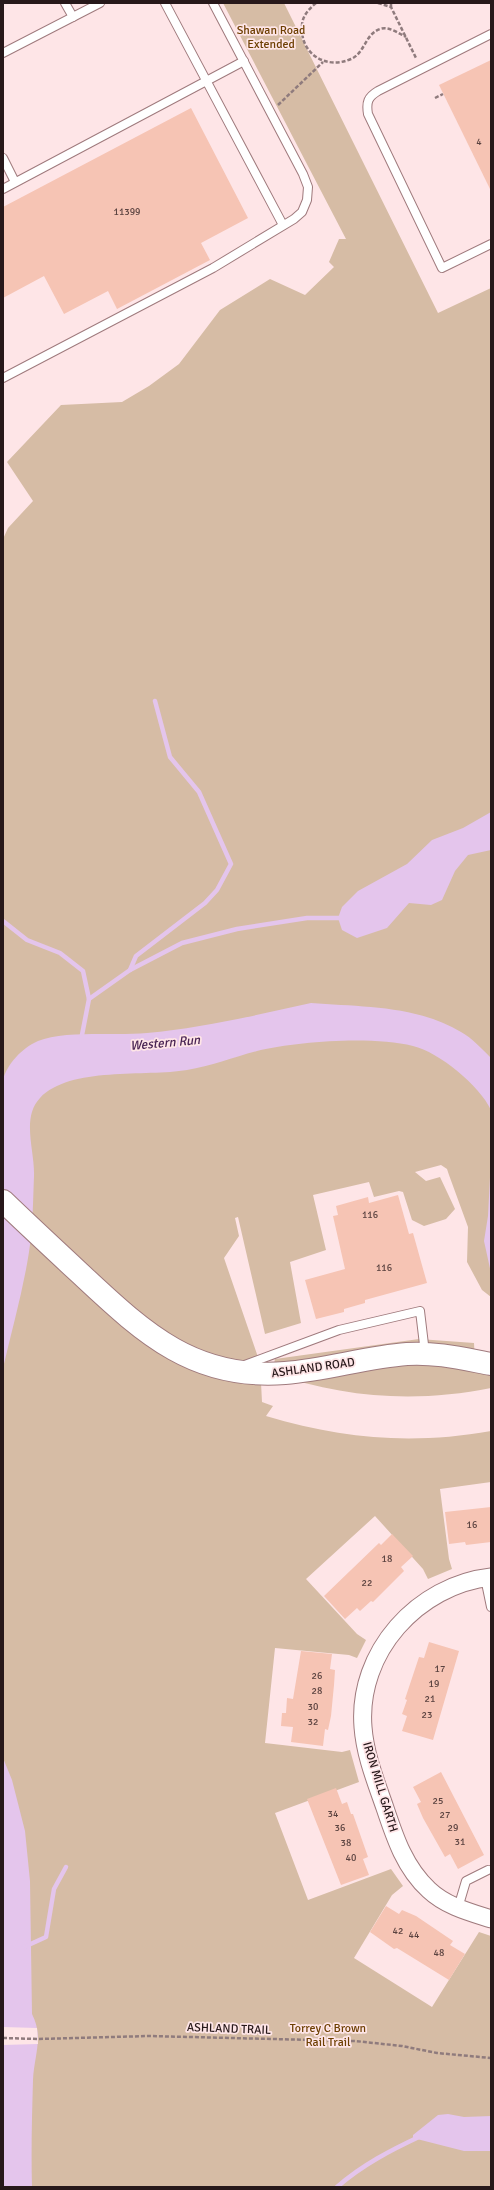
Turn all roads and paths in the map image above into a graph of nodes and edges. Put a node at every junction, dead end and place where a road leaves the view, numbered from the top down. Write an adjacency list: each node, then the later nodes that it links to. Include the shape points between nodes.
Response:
1 (66, 3): 9 (lane)
2 (100, 3): 9 (lane)
3 (165, 3): 16 (lane)
4 (213, 3): 14 (lane)
5 (316, 3): 15 (path, via 305,15 302,33 309,50)
6 (378, 3): 8 (path)
7 (391, 3): 8 (path)
8 (391, 7): 11 (path)
9 (73, 17): 12 (lane)
10 (491, 34): 24 (lane, via 369,96 366,105 442,268)
11 (406, 37): 13 (path); 15 (path, via 391,29 378,30 371,34 361,52 354,58 336,64)
12 (3, 54)
13 (416, 58)
14 (244, 62): 16 (lane); 23 (lane, via 308,187 305,207 294,219)
15 (322, 62): 19 (path)
16 (207, 81): 21 (lane); 23 (lane)
17 (443, 94): 18 (path)
18 (435, 98)
19 (282, 102)
20 (3, 158): 21 (lane)
21 (15, 182): 22 (lane)
22 (3, 189)
23 (283, 225): 25 (lane, via 213,268)
24 (491, 244)
25 (3, 378)
26 (3, 1201): 29 (main road, ASHLAND ROAD, via 126,1316 152,1336 176,1352 196,1361)
27 (425, 1354): 28 (main road, ASHLAND ROAD); 29 (main road, ASHLAND ROAD, via 395,1356 285,1373); 29 (lane, via 420,1310 339,1330)
28 (491, 1364)
29 (230, 1371)
30 (488, 1577): 31 (lane); 33 (street, IRON MILL GARTH, via 442,1591 416,1607 386,1640 376,1658 363,1700 366,1750 396,1841 418,1880 430,1891)
31 (491, 1607)
32 (488, 1870): 33 (lane, via 466,1881)
33 (458, 1908): 34 (street, IRON MILL GARTH)
34 (491, 1919)
35 (3, 2038): 36 (path, ASHLAND TRAIL, via 149,2036 355,2041)
36 (491, 2058)

